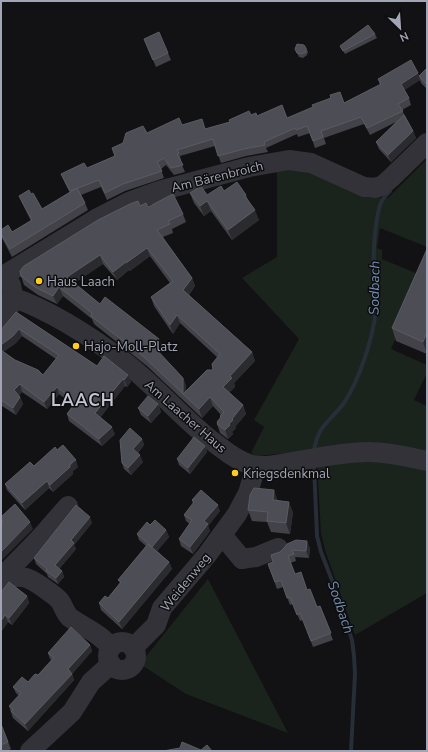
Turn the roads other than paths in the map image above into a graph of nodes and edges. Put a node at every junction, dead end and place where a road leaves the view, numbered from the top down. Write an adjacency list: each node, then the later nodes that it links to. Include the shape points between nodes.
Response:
1 (427, 143): 2 (street, Am Bärenbroich, via 391,178 376,188 366,188 311,164 289,160 249,167 159,191 96,218)
2 (4, 268): 3 (street)
3 (12, 297): 4 (street); 6 (street, Am Laacher Haus, via 56,316 122,360 211,441 238,459)
4 (1, 322)
5 (427, 462): 6 (street, Am Laacher Haus, via 388,453 369,452)
6 (256, 466): 8 (street, Weidenweg, via 244,502)
7 (68, 506): 10 (street)
8 (222, 535): 9 (street, via 242,559 256,557); 11 (street, Weidenweg, via 162,608 156,625 133,648 126,642 118,642)
9 (278, 548)
10 (1, 579): 11 (street, via 19,576 32,579 59,600 71,619 102,638)
11 (111, 656): 12 (street, Weidenweg, via 72,712)
12 (30, 751)

